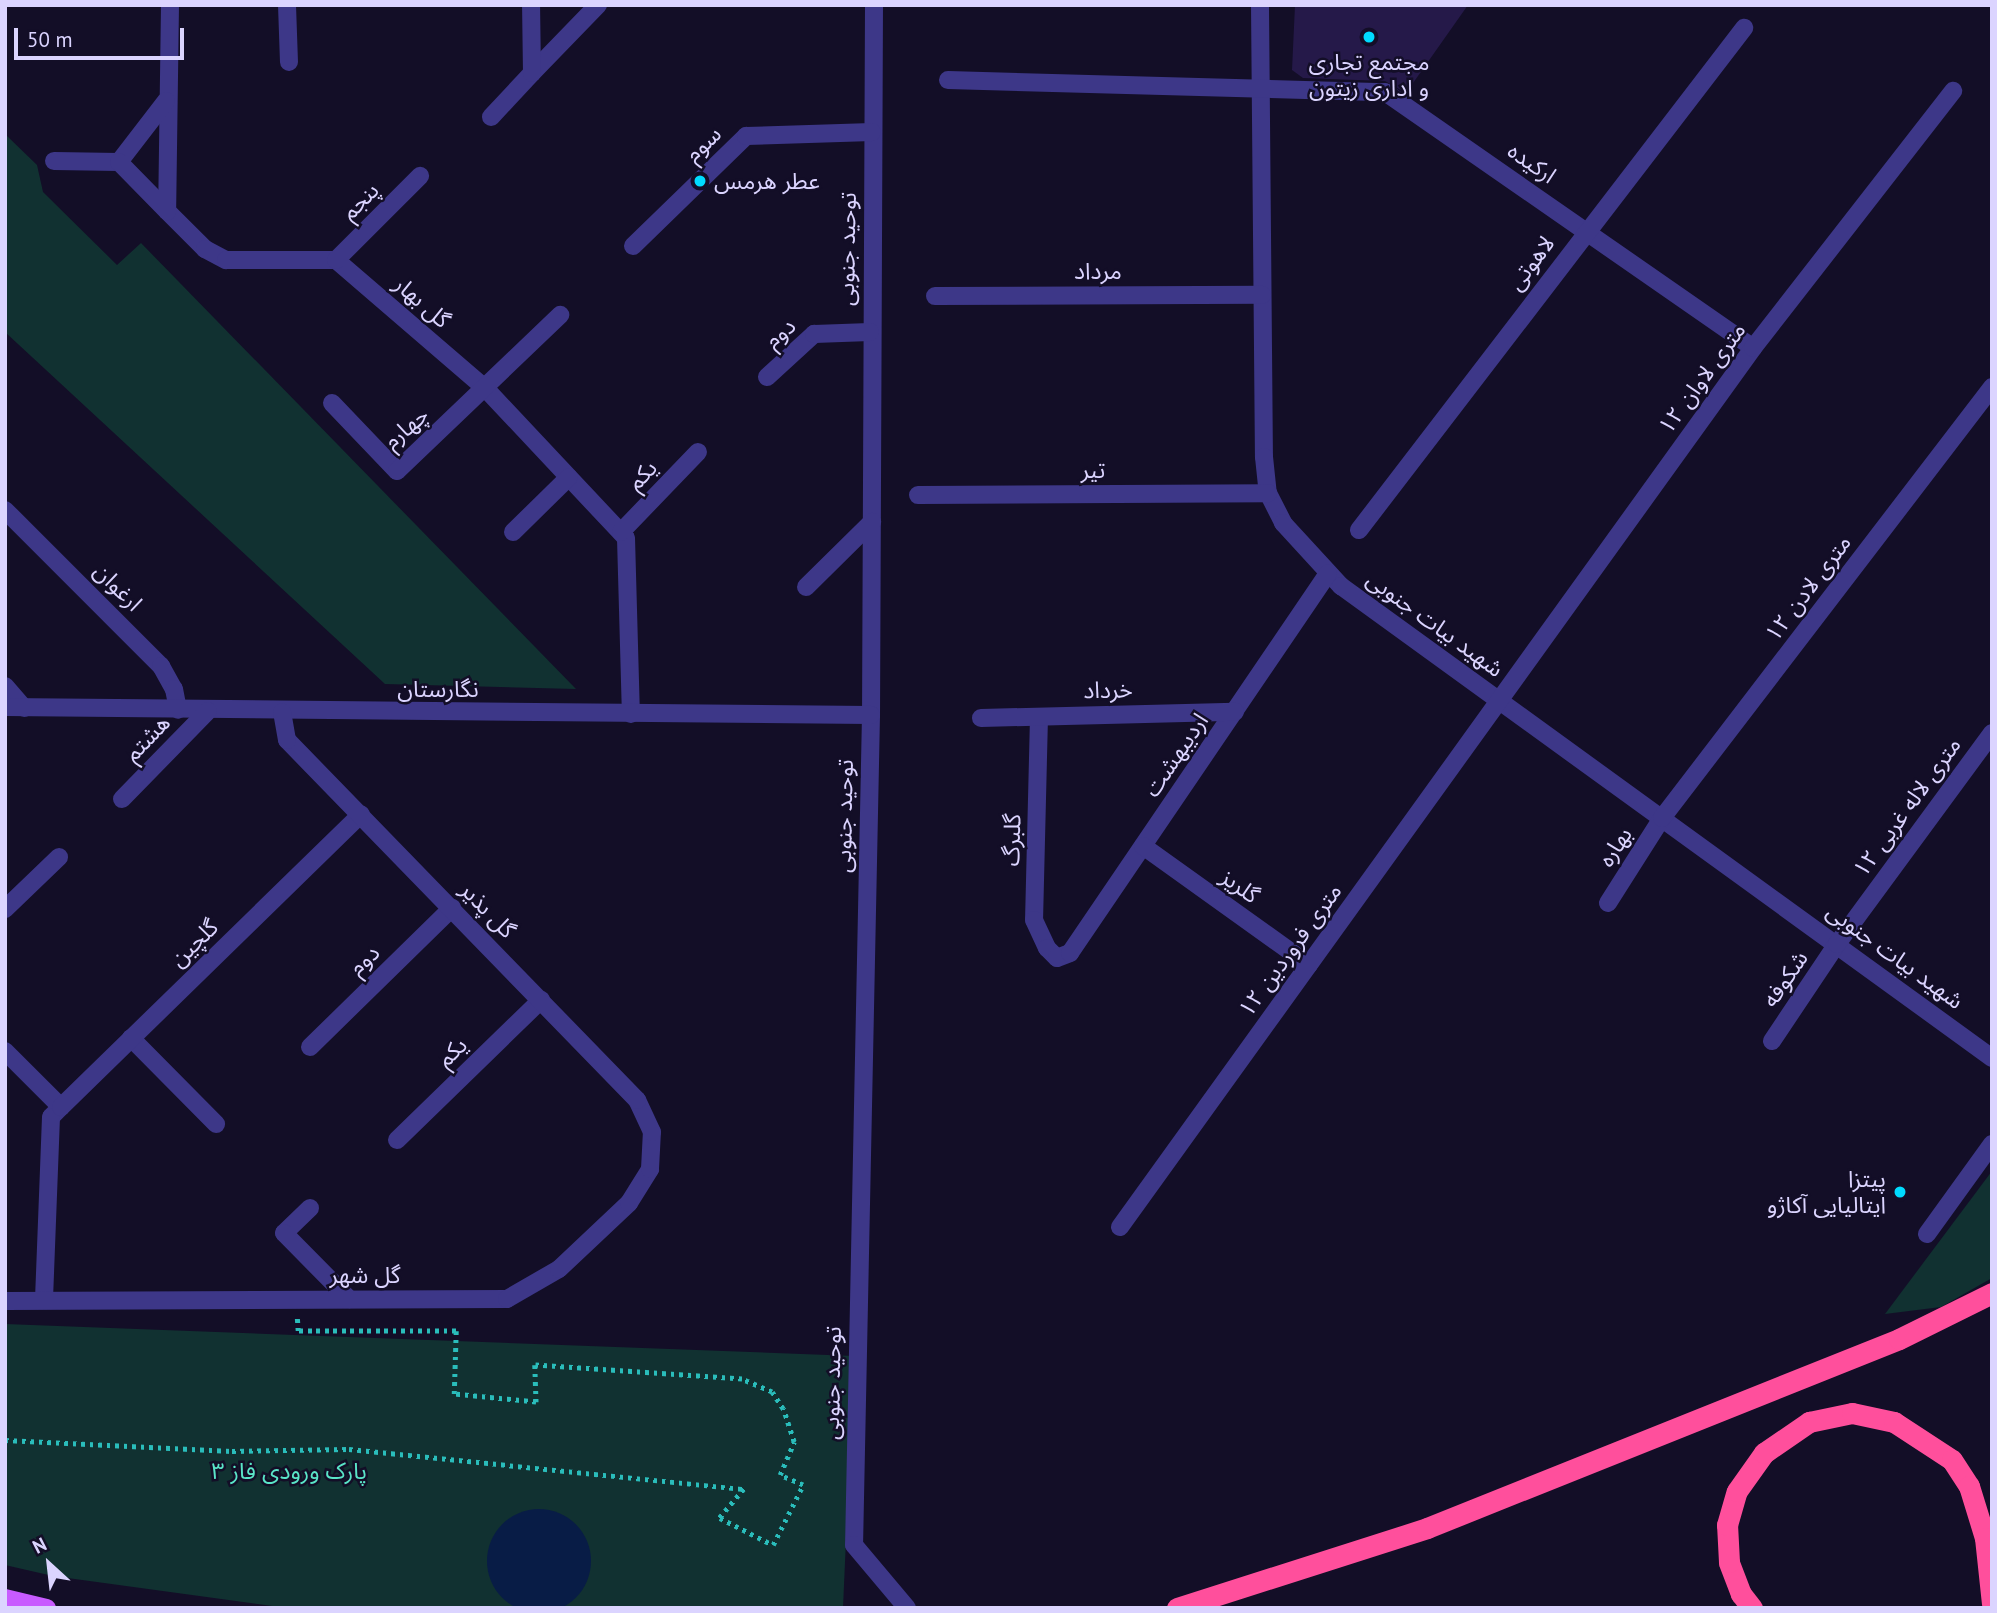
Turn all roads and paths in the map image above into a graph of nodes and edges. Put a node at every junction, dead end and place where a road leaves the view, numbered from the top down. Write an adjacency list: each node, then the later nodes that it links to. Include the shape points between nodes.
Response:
1 (170, 5): 13 (street)
2 (288, 5): 8 (street)
3 (531, 5): 9 (street)
4 (598, 5): 9 (street)
5 (874, 5): 15 (street, توحید جنوبی)
6 (1260, 5): 11 (street, شهید بیات جنوبی)
7 (1744, 27): 20 (street, لاهوتی)
8 (289, 62)
9 (532, 73): 14 (street)
10 (948, 79): 11 (street, ارکیده)
11 (1259, 90): 20 (street, ارکیده, via 1385,92); 23 (street, شهید بیات جنوبی)
12 (1953, 91): 27 (street, ۱۲ متری لاوان)
13 (166, 101): 17 (street); 19 (street)
14 (491, 117)
15 (872, 132): 21 (street, سوم, via 746,136); 26 (street, توحید جنوبی)
16 (54, 161): 17 (street)
17 (119, 162): 19 (street)
18 (419, 176): 22 (street, پنجم)
19 (167, 211): 22 (street, via 205,249 226,260)
20 (1586, 231): 27 (street, ارکیده); 38 (street, لاهوتی)
21 (633, 246)
22 (336, 260): 30 (street, گل بهار)
23 (1262, 295): 24 (street, مرداد); 34 (street, شهید بیات جنوبی)
24 (935, 296)
25 (560, 316): 30 (street)
26 (870, 332): 28 (street, دوم, via 814,334); 37 (street, توحید جنوبی)
27 (1753, 348): 44 (street, ۱۲ متری لاوان)
28 (767, 377)
29 (1992, 387): 57 (street, ۱۲ متری لادن)
30 (486, 388): 31 (street, چهارم, via 397,471); 33 (street, گل بهار)
31 (332, 403)
32 (698, 452): 40 (street, یکم)
33 (569, 477): 39 (street); 40 (street, گل بهار)
34 (1268, 494): 35 (street, تیر); 41 (street, شهید بیات جنوبی, via 1283,523)
35 (919, 495)
36 (5, 510): 46 (street, ارغوان, via 161,666 174,689)
37 (872, 522): 42 (street); 51 (street, توحید جنوبی)
38 (1359, 530)
39 (513, 532)
40 (621, 532): 50 (street, via 626,538)
41 (1328, 573): 44 (street, شهید بیات جنوبی); 49 (street, اردیبهشت)
42 (806, 587)
43 (5, 686): 45 (street)
44 (1500, 701): 57 (street, شهید بیات جنوبی); 65 (street, ۱۲ متری فروردین)
45 (14, 708): 46 (street, نگارستان)
46 (178, 710): 47 (street, نگارستان)
47 (208, 711): 48 (street, نگارستان); 55 (street, هشتم)
48 (282, 712): 50 (street, نگارستان); 56 (street, گل پذیر, via 287,740)
49 (1236, 712): 52 (street, خرداد); 58 (street, اردیبهشت)
50 (631, 714): 51 (street, نگارستان)
51 (871, 715): 89 (street, توحید جنوبی, via 854,1545)
52 (1040, 717): 53 (street, خرداد); 64 (street, گلبرگ, via 1034,920)
53 (981, 718)
54 (1992, 733): 63 (street, ۱۲ متری لاله غربی)
55 (121, 799)
56 (360, 814): 61 (street, گل پذیر); 67 (street, گلچین)
57 (1662, 818): 60 (street, بهاره); 63 (street, شهید بیات جنوبی)
58 (1143, 846): 64 (street, اردیبهشت, via 1070,953); 65 (street, گلریز)
59 (58, 857): 62 (street)
60 (1608, 903)
61 (452, 908): 66 (street, گل پذیر); 69 (street, دوم)
62 (5, 909)
63 (1838, 944): 68 (street, شکوفه); 71 (street, شهید بیات جنوبی)
64 (1057, 958)
65 (1309, 965): 78 (street, ۱۲ متری فروردین)
66 (541, 1000): 74 (street, یکم); 76 (street, گل پذیر, via 637,1100 648,1118)
67 (131, 1038): 72 (street, گلچین); 73 (street)
68 (1772, 1041)
69 (310, 1047)
70 (5, 1051): 72 (street)
71 (1992, 1058)
72 (61, 1107): 82 (street, via 51,1117)
73 (216, 1124)
74 (397, 1140)
75 (1992, 1144): 79 (street)
76 (654, 1147): 81 (street, گل شهر, via 650,1170 629,1203 559,1269 520,1295)
77 (310, 1208): 81 (street, via 284,1233)
78 (1120, 1227)
79 (1927, 1234)
80 (1992, 1293): 90 (highway, via 1899,1339 1427,1528)
81 (349, 1299): 83 (street, گل شهر)
82 (44, 1300): 83 (street, گل شهر); 84 (street, گل شهر)
83 (297, 1300): 85 (path, via 298,1331 456,1331 454,1394 536,1402 535,1365 742,1379 772,1392 783,1409 794,1442 780,1475 803,1485 773,1545 720,1518 744,1489 349,1449 232,1451)
84 (5, 1301)
85 (5, 1440)
86 (5, 1598): 88 (main road)
87 (1992, 1604): 91 (highway, via 1985,1538 1969,1486 1952,1460 1894,1422 1852,1413 1809,1422 1764,1452 1737,1491 1727,1525 1729,1562 1741,1594)
88 (47, 1608)
89 (907, 1608)
90 (1177, 1608)
91 (1752, 1608)

